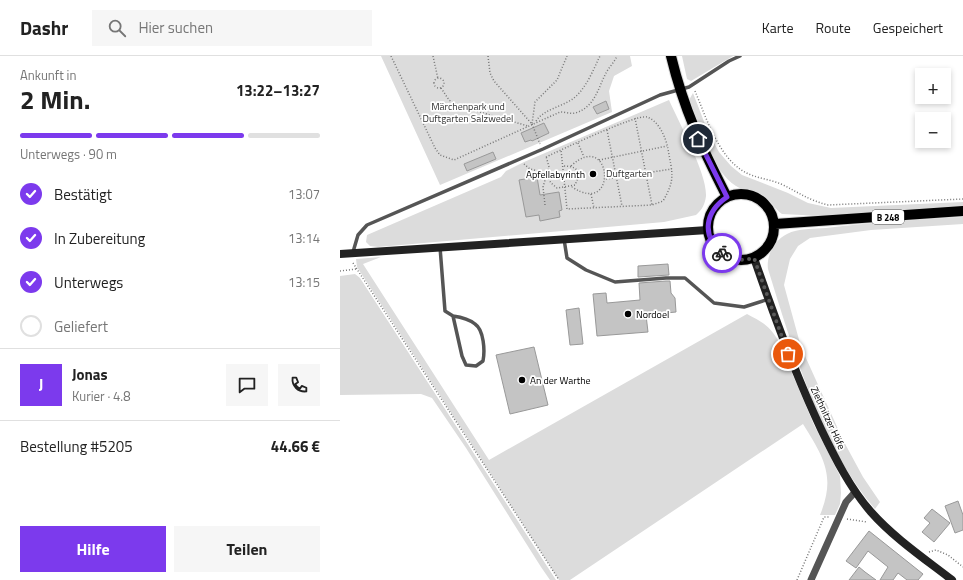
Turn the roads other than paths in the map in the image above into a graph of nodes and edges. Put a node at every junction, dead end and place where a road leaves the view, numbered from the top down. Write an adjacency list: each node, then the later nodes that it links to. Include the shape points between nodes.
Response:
1 (670, 56): 3 (main road)
2 (740, 56): 3 (lane, via 729,60 693,85)
3 (680, 90): 4 (main road, via 702,148); 10 (lane, via 660,95 543,149 366,225 358,235)
4 (727, 197): 6 (main road, via 744,194 762,200); 7 (main road, via 712,211)
5 (963, 212): 6 (main road, B 248)
6 (775, 224): 12 (main road, via 770,244)
7 (708, 230): 8 (main road); 12 (main road, via 713,244 724,255 734,259)
8 (564, 240): 9 (main road); 13 (lane, via 567,258 586,270 615,282 686,278 714,303 744,307)
9 (440, 247): 10 (main road); 14 (lane, via 445,310)
10 (353, 253): 11 (main road)
11 (340, 254)
12 (754, 258): 13 (main road, Ziethnitzer Höfe)
13 (768, 299): 15 (main road, Ziethnitzer Höfe, via 804,392)
14 (453, 316): 14 (lane, via 474,322 480,331 485,352 483,361 476,366 466,365)
15 (855, 492): 16 (street, via 846,502); 17 (main road, Ziethnitzer Höfe, via 879,521)
16 (811, 580)
17 (952, 580)

